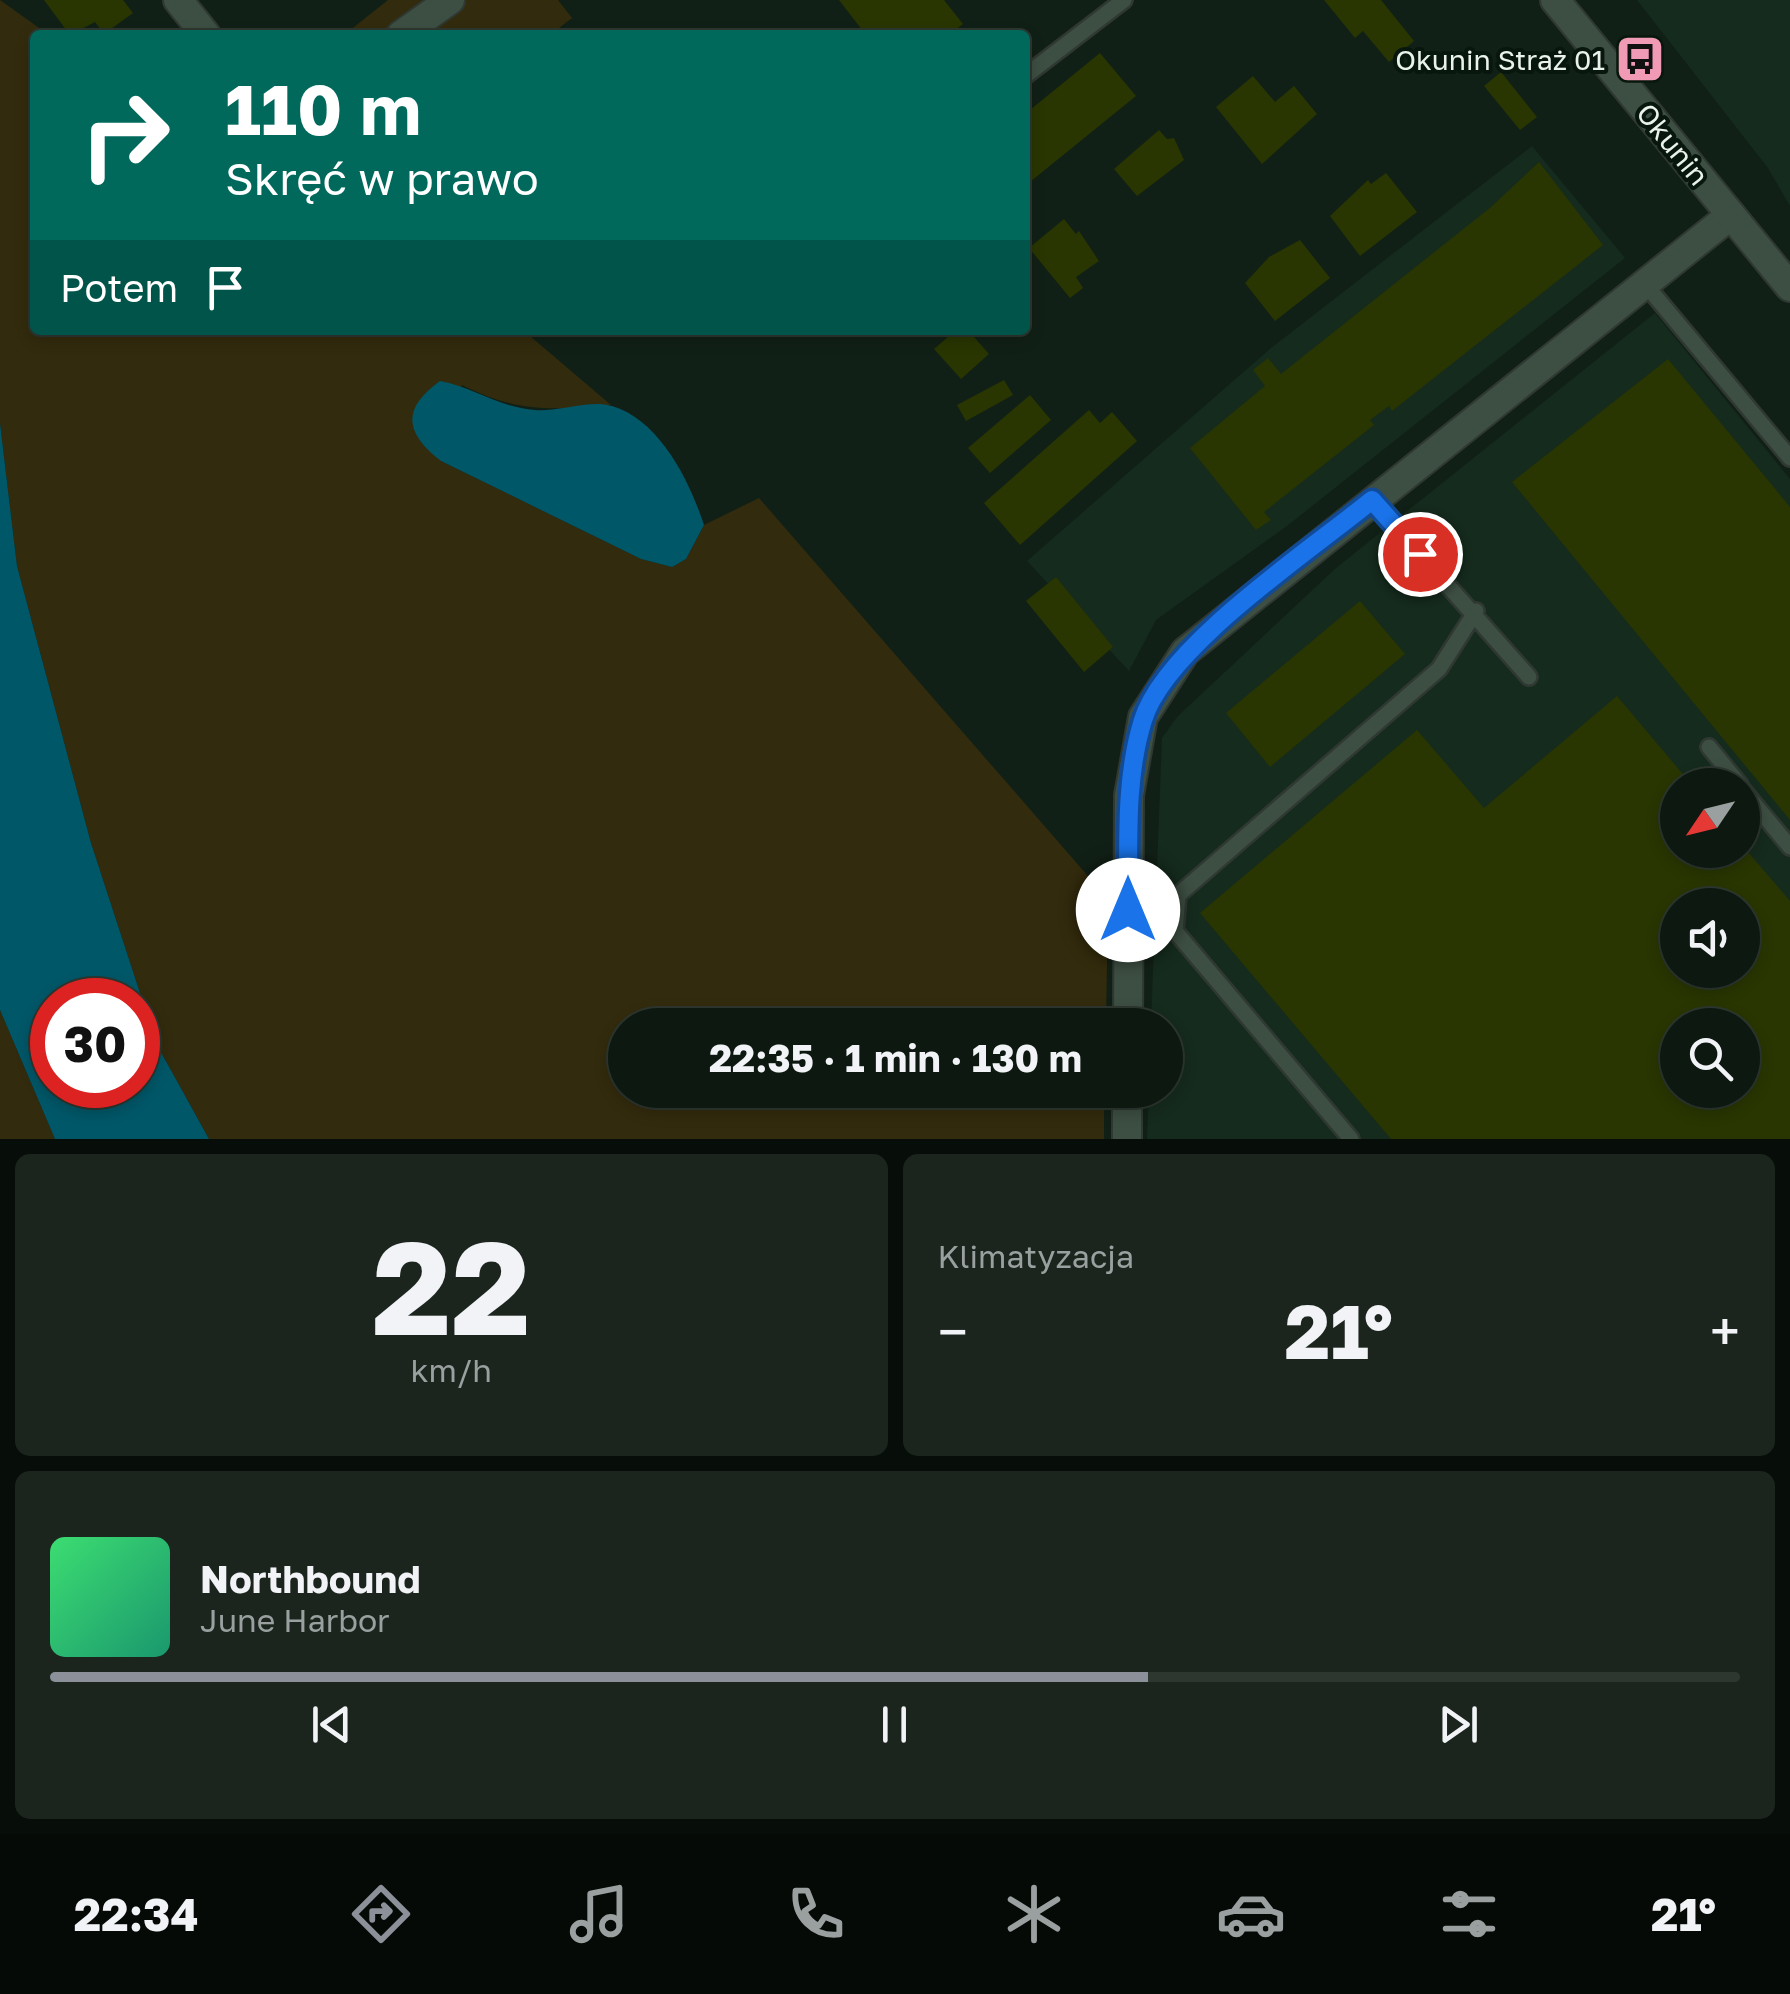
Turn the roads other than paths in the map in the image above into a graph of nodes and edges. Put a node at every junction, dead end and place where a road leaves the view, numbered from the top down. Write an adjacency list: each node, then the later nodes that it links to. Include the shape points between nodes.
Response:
1 (178, 0): 5 (street)
2 (450, 0): 6 (street)
3 (1124, 0): 7 (lane)
4 (1555, 0): 8 (street, Okunin)
5 (202, 30)
6 (408, 30)
7 (1030, 72)
8 (1731, 214): 9 (street); 10 (street, Okunin)
9 (1645, 284): 11 (lane); 12 (street)
10 (1790, 287)
11 (1790, 458)
12 (1372, 500): 13 (lane); 19 (street, via 1185,652 1143,717 1129,795)
13 (1476, 612): 14 (lane); 22 (lane, via 1439,670 1178,895 1175,931)
14 (1530, 677)
15 (1709, 748): 16 (lane)
16 (1725, 768)
17 (1760, 810): 18 (lane)
18 (1790, 847)
19 (1128, 1008)
20 (1128, 1108): 21 (street)
21 (1127, 1139)
22 (1351, 1139)

